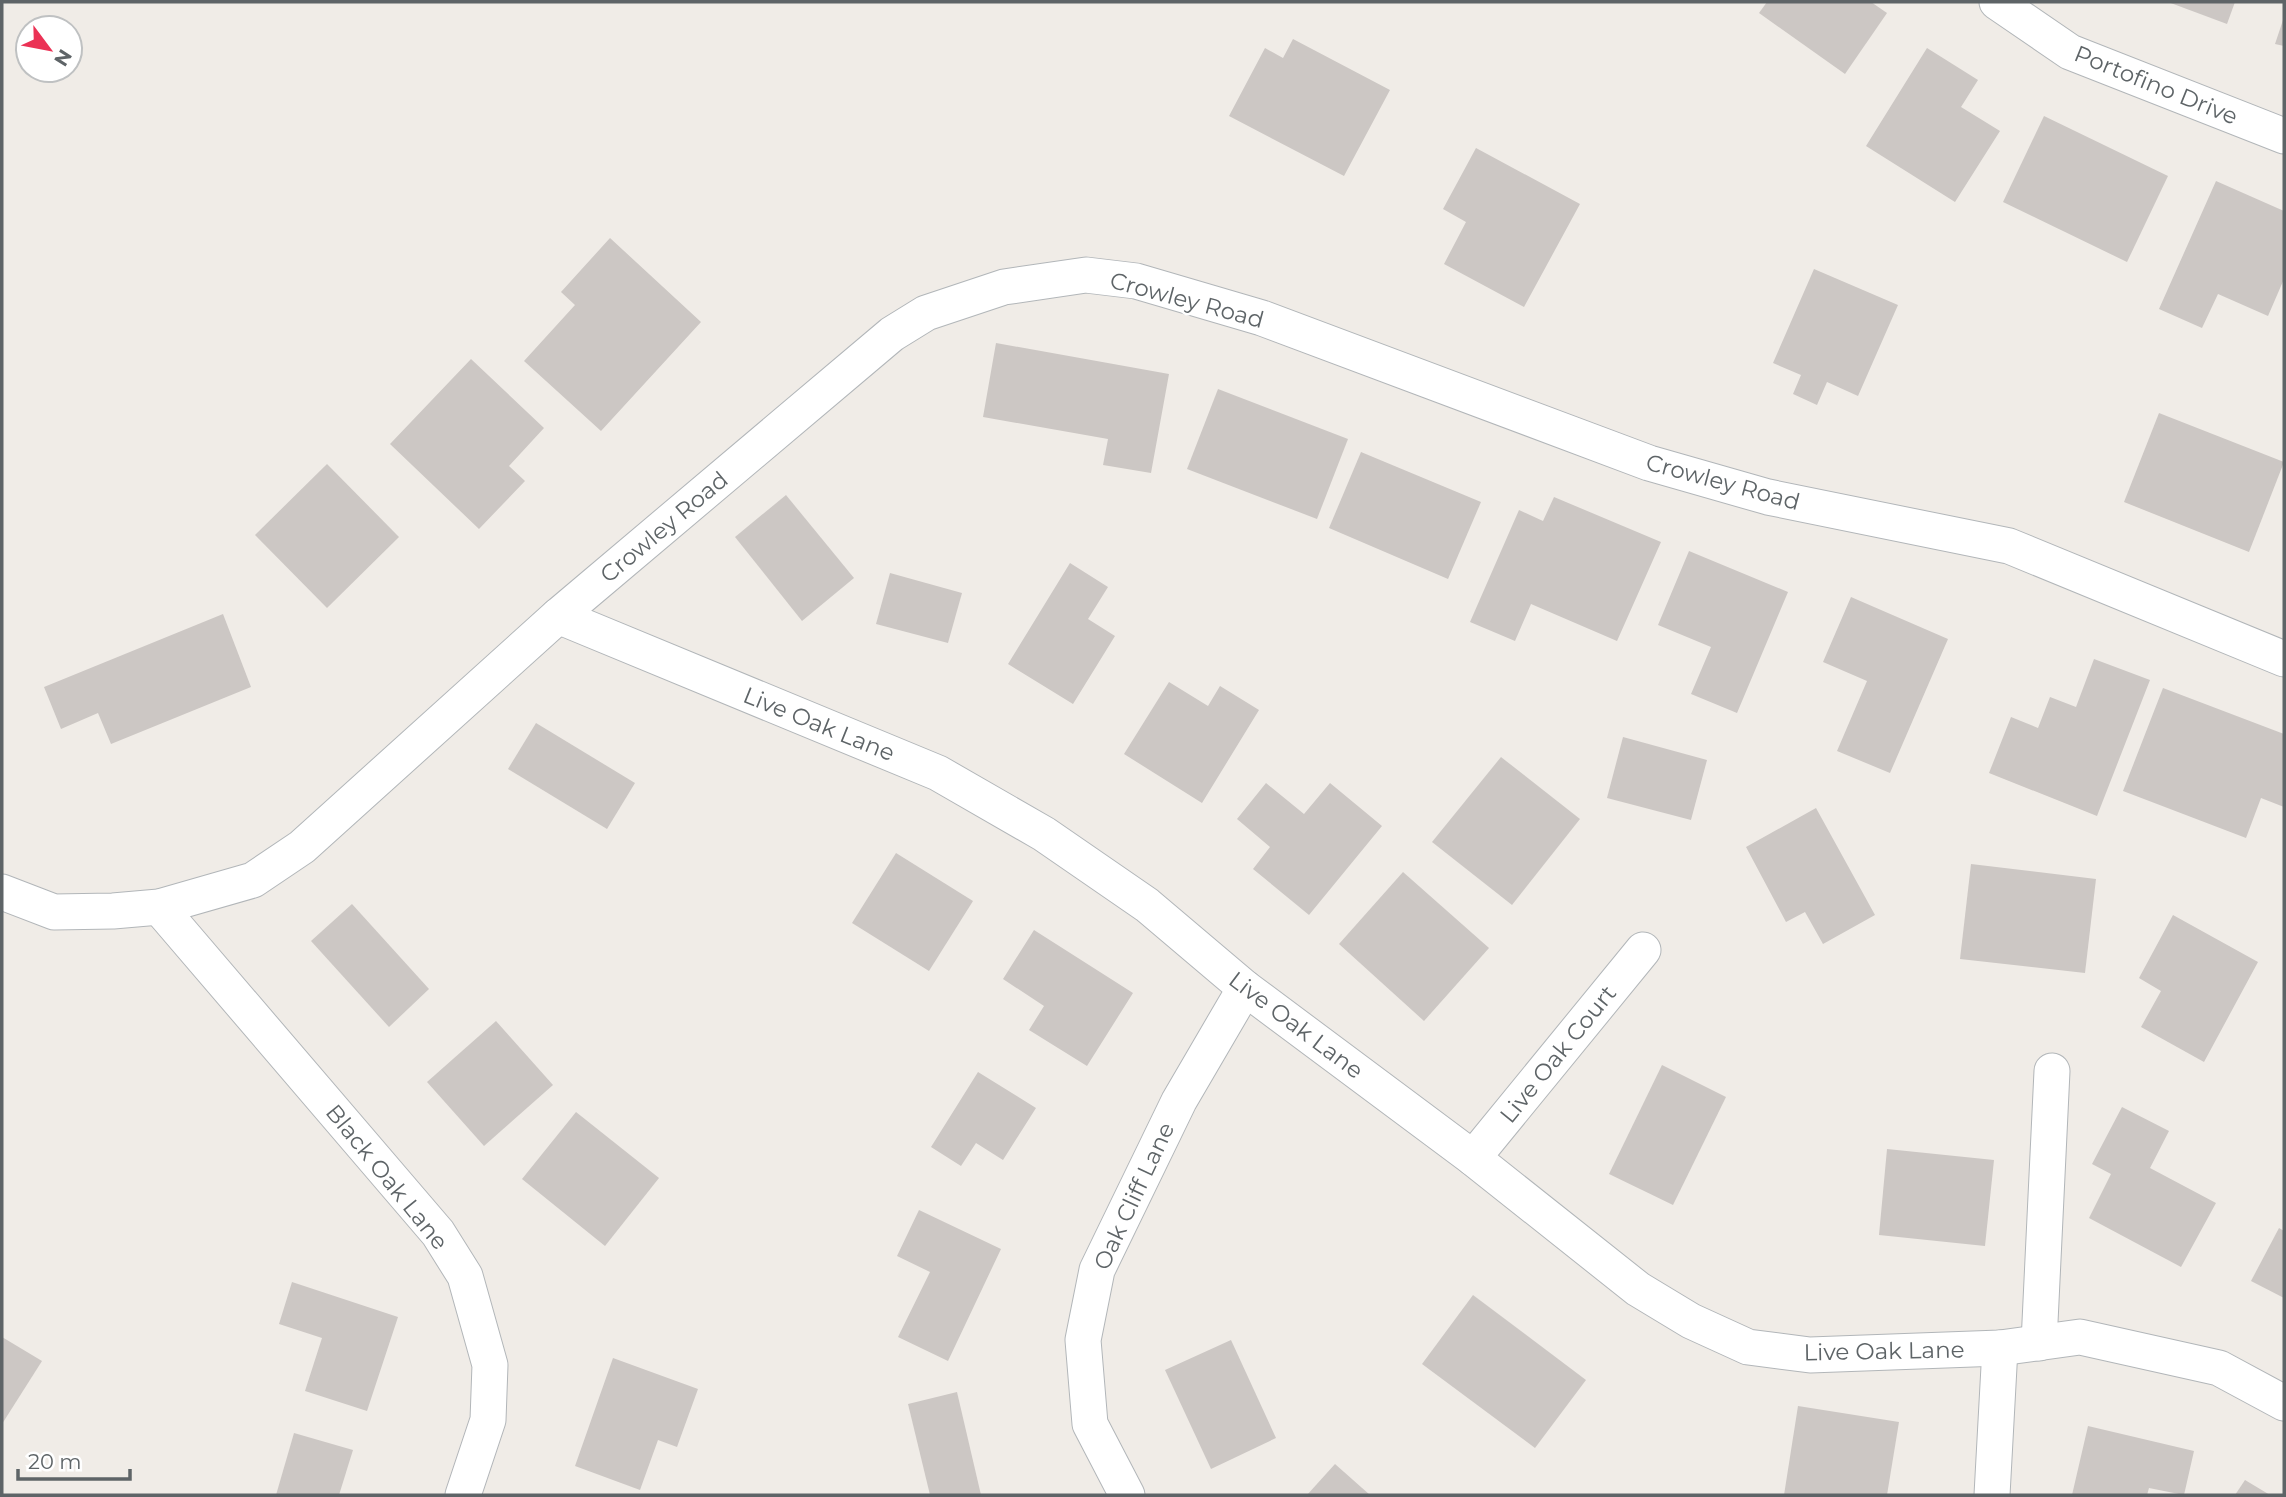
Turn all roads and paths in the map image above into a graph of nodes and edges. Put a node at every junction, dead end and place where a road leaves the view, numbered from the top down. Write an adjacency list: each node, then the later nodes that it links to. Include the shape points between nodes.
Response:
1 (1997, 2): 2 (street, Portofino Drive, via 2070,52)
2 (2284, 136)
3 (558, 616): 4 (street, Crowley Road, via 891,334 926,313 1004,287 1086,275 1136,281 1262,318 1649,463 1768,497 2009,546); 6 (street, Crowley Road, via 302,847 253,880); 8 (street, Live Oak Lane, via 938,773 1044,834 1147,905)
4 (2284, 659)
5 (2, 892): 6 (street, Crowley Road, via 54,912)
6 (159, 907): 14 (street, Black Oak Lane, via 438,1233 465,1276 490,1365 488,1420)
7 (1643, 950): 10 (street, Live Oak Court)
8 (1245, 988): 10 (street, Live Oak Lane); 15 (street, Oak Cliff Lane, via 1179,1101 1097,1270 1083,1340 1090,1424)
9 (2052, 1070): 11 (street)
10 (1473, 1158): 12 (street, Live Oak Lane, via 1638,1289 1691,1321 1748,1347 1811,1355)
11 (2039, 1343): 12 (street, Live Oak Lane); 13 (street, Live Oak Lane, via 2080,1337 2218,1368)
12 (2000, 1348): 16 (street)
13 (2284, 1403)
14 (463, 1495)
15 (1128, 1495)
16 (1992, 1495)

